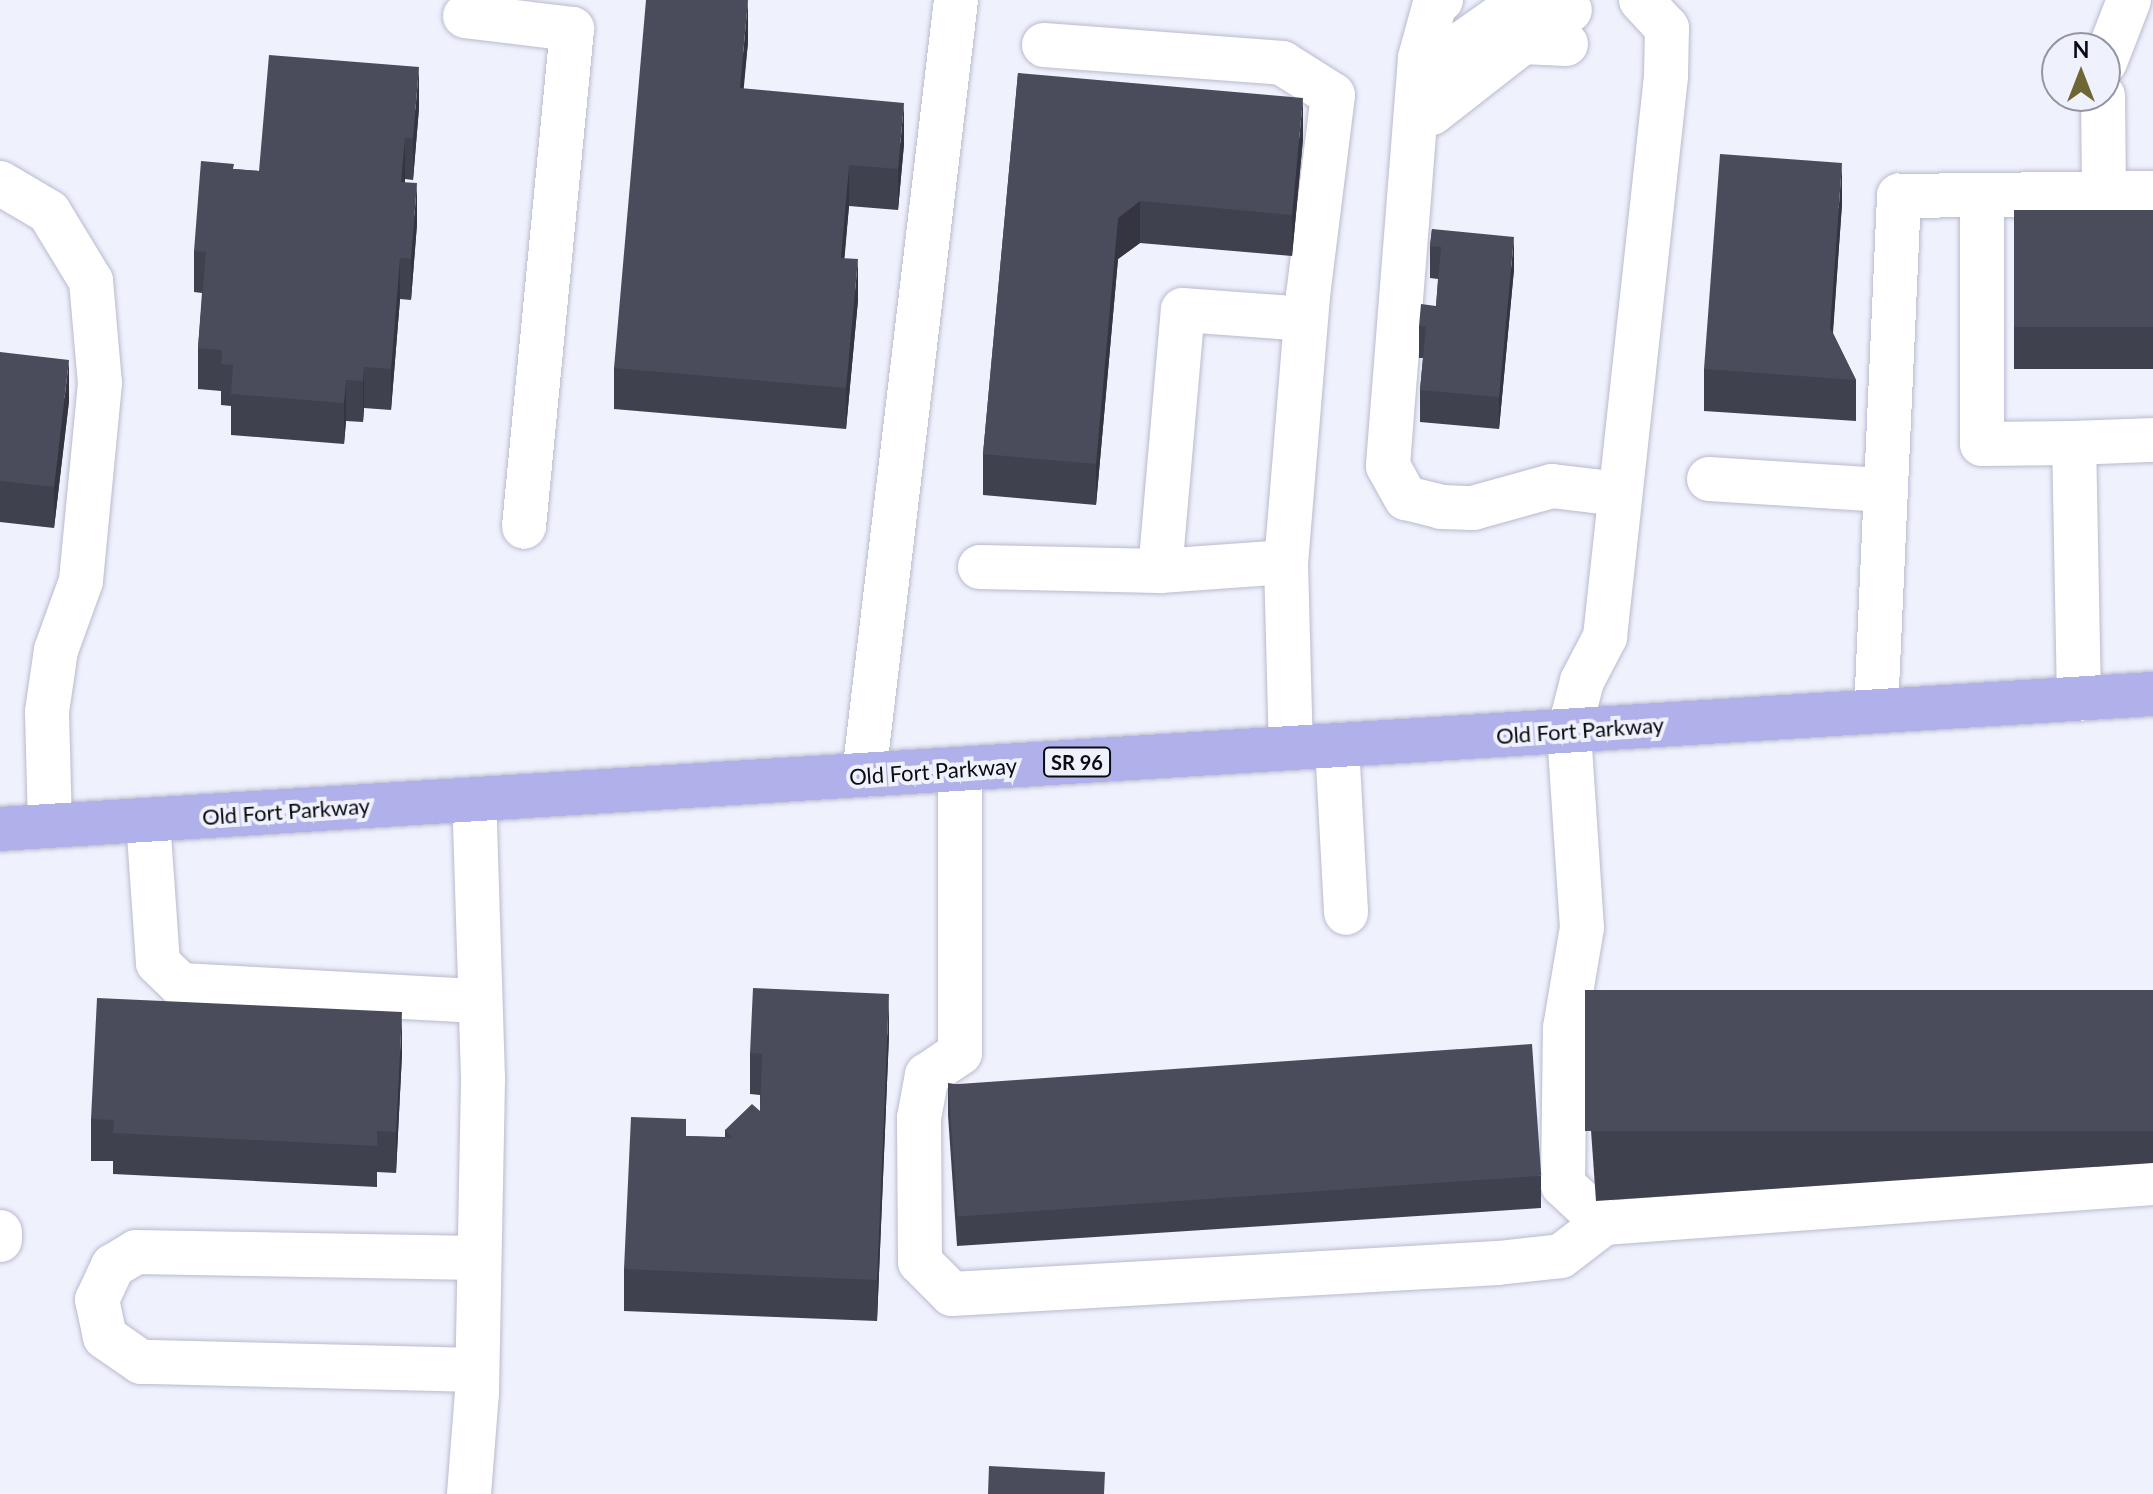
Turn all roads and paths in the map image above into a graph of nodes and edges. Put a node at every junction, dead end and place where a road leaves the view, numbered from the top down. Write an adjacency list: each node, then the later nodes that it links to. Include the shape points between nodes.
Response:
1 (956, 0): 32 (lane)
2 (1441, 0): 20 (lane, via 1435,3 1420,58 1388,466 1406,498)
3 (2129, 0): 7 (lane)
4 (1660, 9): 19 (lane, via 1666,76)
5 (465, 16): 21 (lane, via 572,29)
6 (1568, 27): 20 (lane, via 1515,6 1447,54 1436,72 1404,457)
7 (2117, 32)
8 (1044, 45): 14 (lane, via 1282,63 1333,95)
9 (2103, 112): 12 (lane)
10 (0, 183): 35 (lane, via 49,212 91,281 100,383 81,581 56,650 47,712)
11 (2153, 193): 12 (lane)
12 (2104, 194): 13 (lane)
13 (1982, 196): 16 (lane, via 1982,444); 18 (lane, via 1899,196)
14 (1305, 319): 22 (lane); 24 (lane, via 1183,310)
15 (2153, 440): 16 (lane)
16 (2074, 443): 26 (lane)
17 (1709, 479): 18 (lane)
18 (1886, 490): 27 (lane)
19 (1618, 494): 20 (lane, via 1552,486 1473,508); 28 (lane, via 1605,637 1582,681)
20 (1454, 507)
21 (524, 527)
22 (1286, 562): 24 (lane); 30 (lane)
23 (980, 567): 24 (lane)
24 (1160, 571)
25 (2153, 694): 26 (main road, Old Fort Parkway / SR 96)
26 (2079, 699): 27 (main road, Old Fort Parkway / SR 96)
27 (1876, 711): 28 (main road, Old Fort Parkway / SR 96)
28 (1569, 731): 29 (main road, Old Fort Parkway / SR 96); 40 (lane, via 1582,928 1565,1028 1563,1185)
29 (1337, 745): 30 (main road, Old Fort Parkway / SR 96); 37 (lane)
30 (1291, 748): 31 (main road, Old Fort Parkway / SR 96)
31 (960, 769): 32 (main road, Old Fort Parkway / SR 96); 40 (lane, via 960,1053 927,1075 919,1118 920,1262 952,1294 1498,1263 1561,1256)
32 (864, 775): 33 (main road, Old Fort Parkway / SR 96)
33 (474, 799): 34 (main road, Old Fort Parkway / SR 96); 38 (lane)
34 (148, 820): 35 (main road, Old Fort Parkway / SR 96); 38 (lane, via 158,963 181,985)
35 (50, 826): 36 (main road, Old Fort Parkway / SR 96)
36 (0, 829)
37 (1346, 913)
38 (480, 1001): 43 (lane)
39 (2153, 1183): 40 (lane)
40 (1604, 1223)
41 (0, 1232): 42 (lane)
42 (0, 1240)
43 (478, 1258): 44 (lane); 44 (lane, via 136,1252 113,1266 97,1300 105,1337 141,1362)
44 (477, 1370): 45 (lane)
45 (469, 1494)

